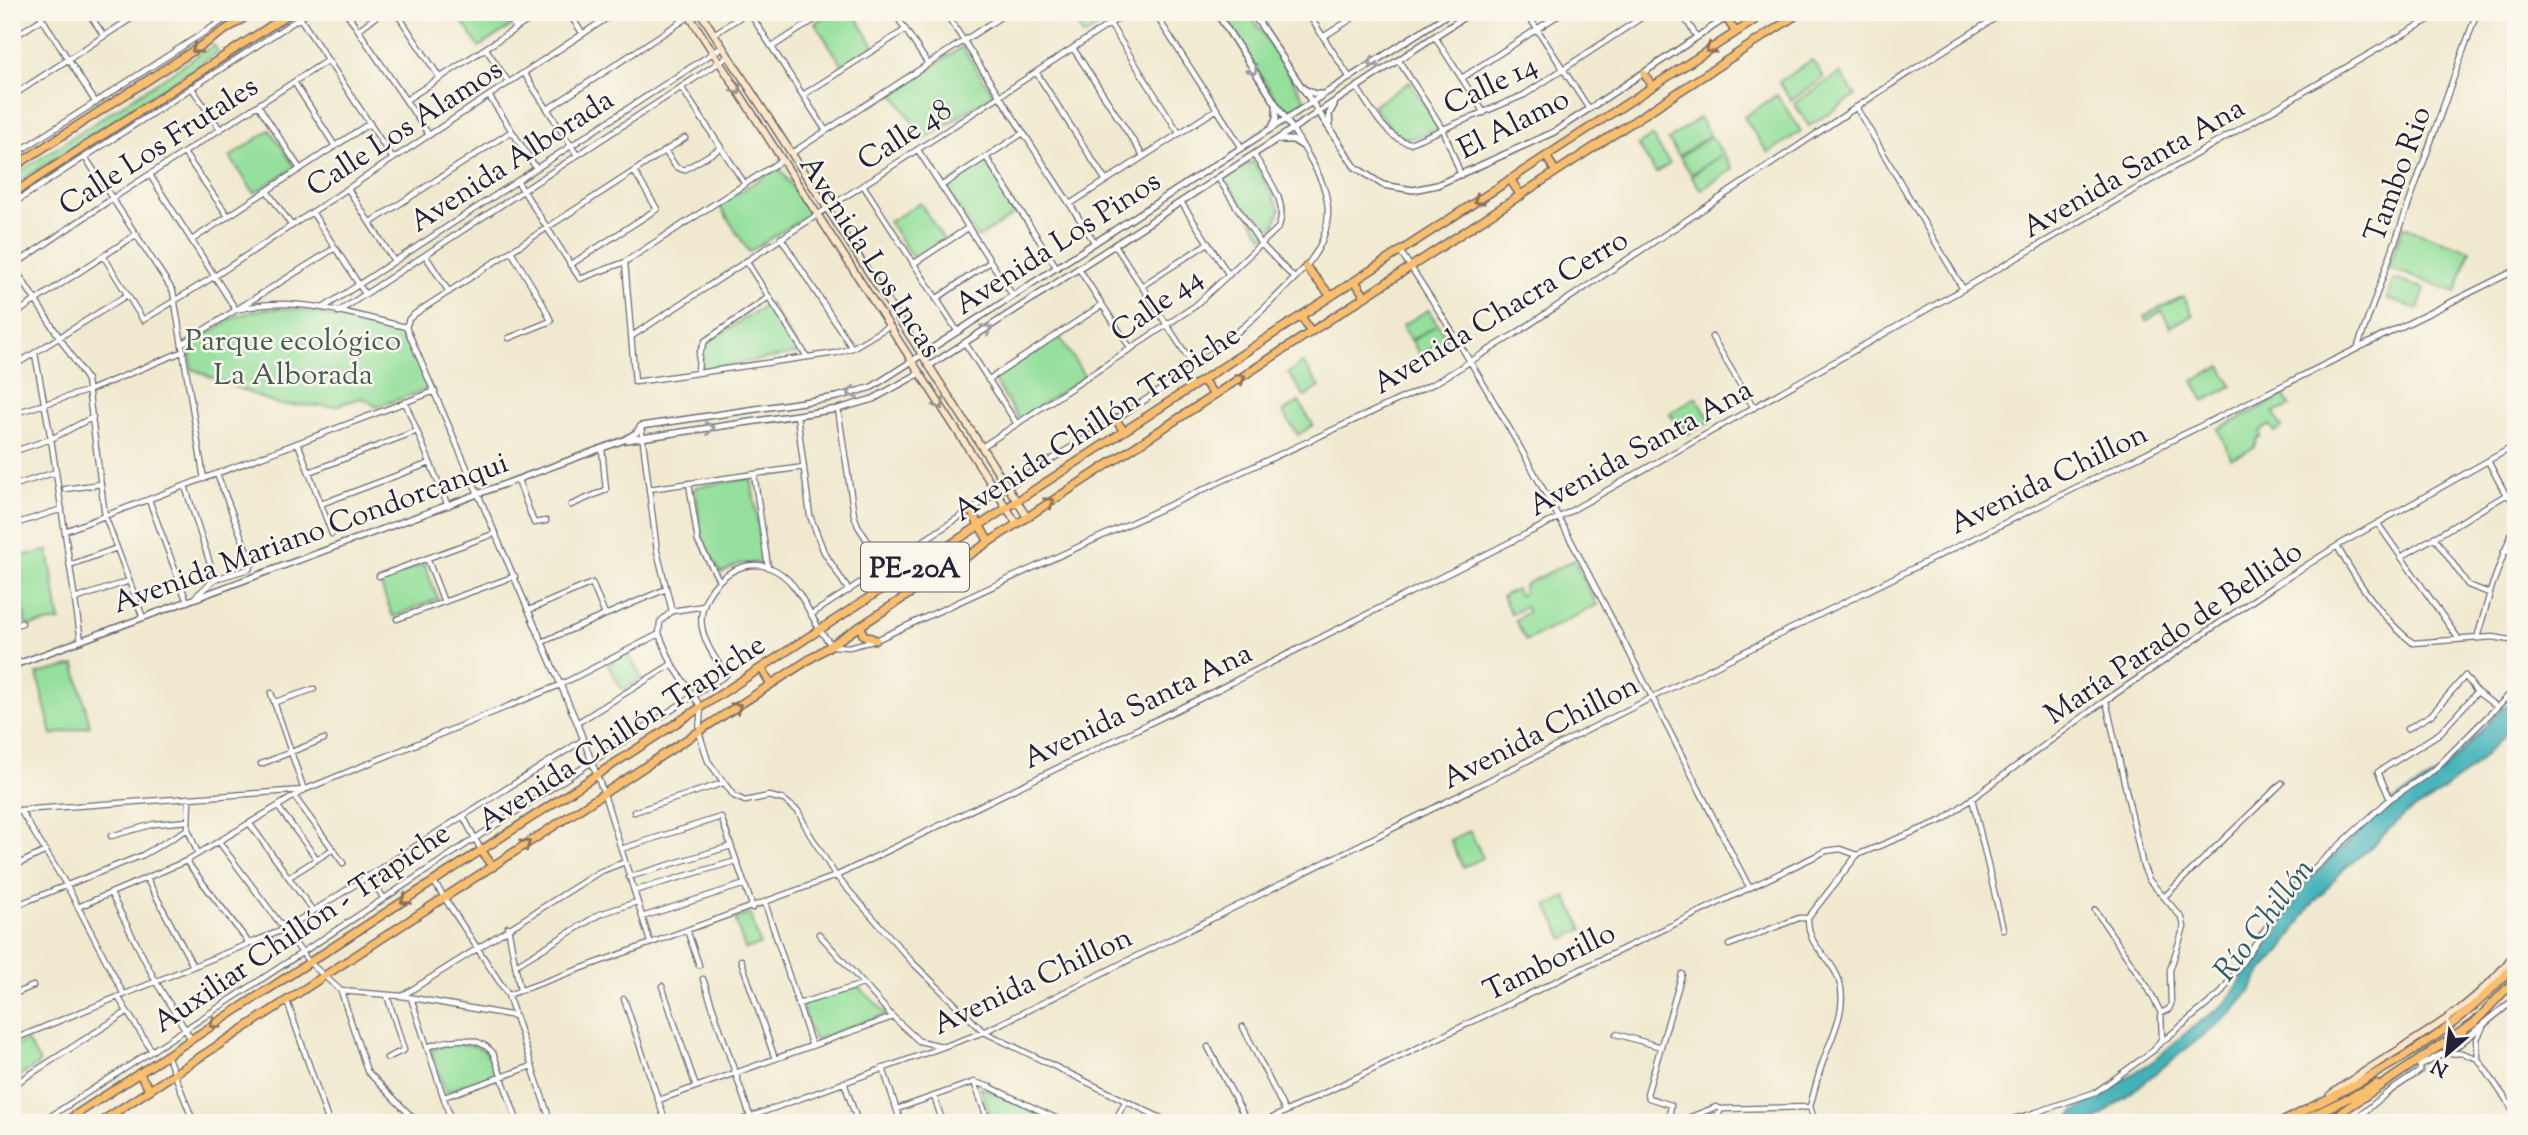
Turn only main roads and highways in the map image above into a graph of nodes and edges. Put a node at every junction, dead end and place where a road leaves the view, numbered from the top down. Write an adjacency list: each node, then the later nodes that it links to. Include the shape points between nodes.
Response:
1 (253, 12): 16 (main road, one-way to 16)
2 (292, 12): 21 (main road)
3 (700, 12): 19 (main road, Avenida Los Incas)
4 (1767, 12): 8 (main road, Avenida Chillón Trapiche / PE-20A)
5 (1801, 12): 10 (main road, Avenida Chillón Trapiche / PE-20A)
6 (688, 14): 20 (main road, Avenida Los Incas, one-way to 20)
7 (1726, 18): 9 (main road)
8 (1759, 18): 9 (main road, Avenida Chillón Trapiche / PE-20A); 10 (main road)
9 (1736, 32): 11 (main road, Avenida Chillón Trapiche / PE-20A, one-way to 11)
10 (1769, 33): 13 (main road, Avenida Chillón Trapiche / PE-20A)
11 (1684, 66): 13 (main road); 14 (main road, Avenida Chillón Trapiche / PE-20A)
12 (1644, 74): 14 (main road)
13 (1694, 82): 17 (main road, Avenida Chillón Trapiche / PE-20A)
14 (1653, 86): 15 (main road, Avenida Chillón Trapiche / PE-20A)
15 (1546, 156): 17 (main road); 18 (main road, Avenida Chillón Trapiche / PE-20A)
16 (12, 169)
17 (1556, 172): 22 (main road, Avenida Chillón Trapiche / PE-20A)
18 (1510, 179): 22 (main road); 24 (main road, Avenida Chillón Trapiche / PE-20A, one-way to 24)
19 (809, 180): 20 (main road); 33 (main road, Avenida Los Incas)
20 (799, 186): 34 (main road, Avenida Los Incas, one-way to 34)
21 (12, 194)
22 (1521, 195): 26 (main road, Avenida Chillón Trapiche / PE-20A)
23 (1306, 267): 25 (main road)
24 (1354, 281): 25 (main road, Avenida Chillón Trapiche / PE-20A); 26 (main road)
25 (1331, 296): 27 (main road, Avenida Chillón Trapiche / PE-20A)
26 (1365, 297): 28 (main road, Avenida Chillón Trapiche / PE-20A)
27 (1301, 316): 28 (main road); 29 (main road, Avenida Chillón Trapiche / PE-20A)
28 (1311, 332): 30 (main road, Avenida Chillón Trapiche / PE-20A, one-way to 28)
29 (1203, 380): 30 (main road); 32 (main road, Avenida Chillón Trapiche / PE-20A)
30 (1214, 396): 36 (main road, Avenida Chillón Trapiche / PE-20A, one-way to 30)
31 (1115, 419): 32 (main road)
32 (1124, 431): 33 (main road, Avenida Chillón Trapiche / PE-20A)
33 (1017, 501): 34 (main road, Avenida Chillón Trapiche / PE-20A); 36 (main road, Avenida Los Incas)
34 (1006, 508): 37 (main road, Avenida Los Incas); 38 (main road, Avenida Chillón Trapiche / PE-20A)
35 (971, 510): 38 (main road)
36 (1027, 517): 37 (main road, Avenida Chillón Trapiche / PE-20A)
37 (1017, 524): 39 (main road, Avenida Chillón Trapiche / PE-20A)
38 (978, 527): 39 (main road); 40 (main road, Avenida Chillón Trapiche / PE-20A)
39 (989, 542): 41 (main road, Avenida Chillón Trapiche / PE-20A)
40 (940, 551): 41 (main road); 44 (main road, Avenida Chillón Trapiche / PE-20A)
41 (951, 567): 42 (main road, Avenida Chillón Trapiche / PE-20A)
42 (861, 626): 43 (main road, via 863,635); 45 (main road, Avenida Chillón Trapiche / PE-20A)
43 (876, 640)
44 (761, 668): 45 (main road); 46 (main road, Avenida Chillón Trapiche / PE-20A)
45 (771, 684): 47 (main road, Avenida Chillón Trapiche / PE-20A, one-way to 45)
46 (481, 850): 47 (main road); 52 (main road, Avenida Chillón Trapiche / PE-20A, one-way to 52)
47 (493, 867): 54 (main road, Avenida Chillón Trapiche / PE-20A)
48 (2516, 952): 55 (main road, via 2456,1014)
49 (2516, 962): 55 (main road, via 2481,1002 2444,1031)
50 (2514, 982): 53 (main road, via 2474,1023)
51 (2420, 1066): 53 (main road)
52 (139, 1073): 54 (main road); 56 (main road, Avenida Chillón Trapiche / PE-20A)
53 (2395, 1075): 59 (main road); 60 (main road)
54 (150, 1090): 57 (main road, Avenida Chillón Trapiche / PE-20A)
55 (2318, 1103): 58 (main road)
56 (63, 1123)
57 (99, 1123)
58 (2280, 1123)
59 (2297, 1123)
60 (2325, 1123)

